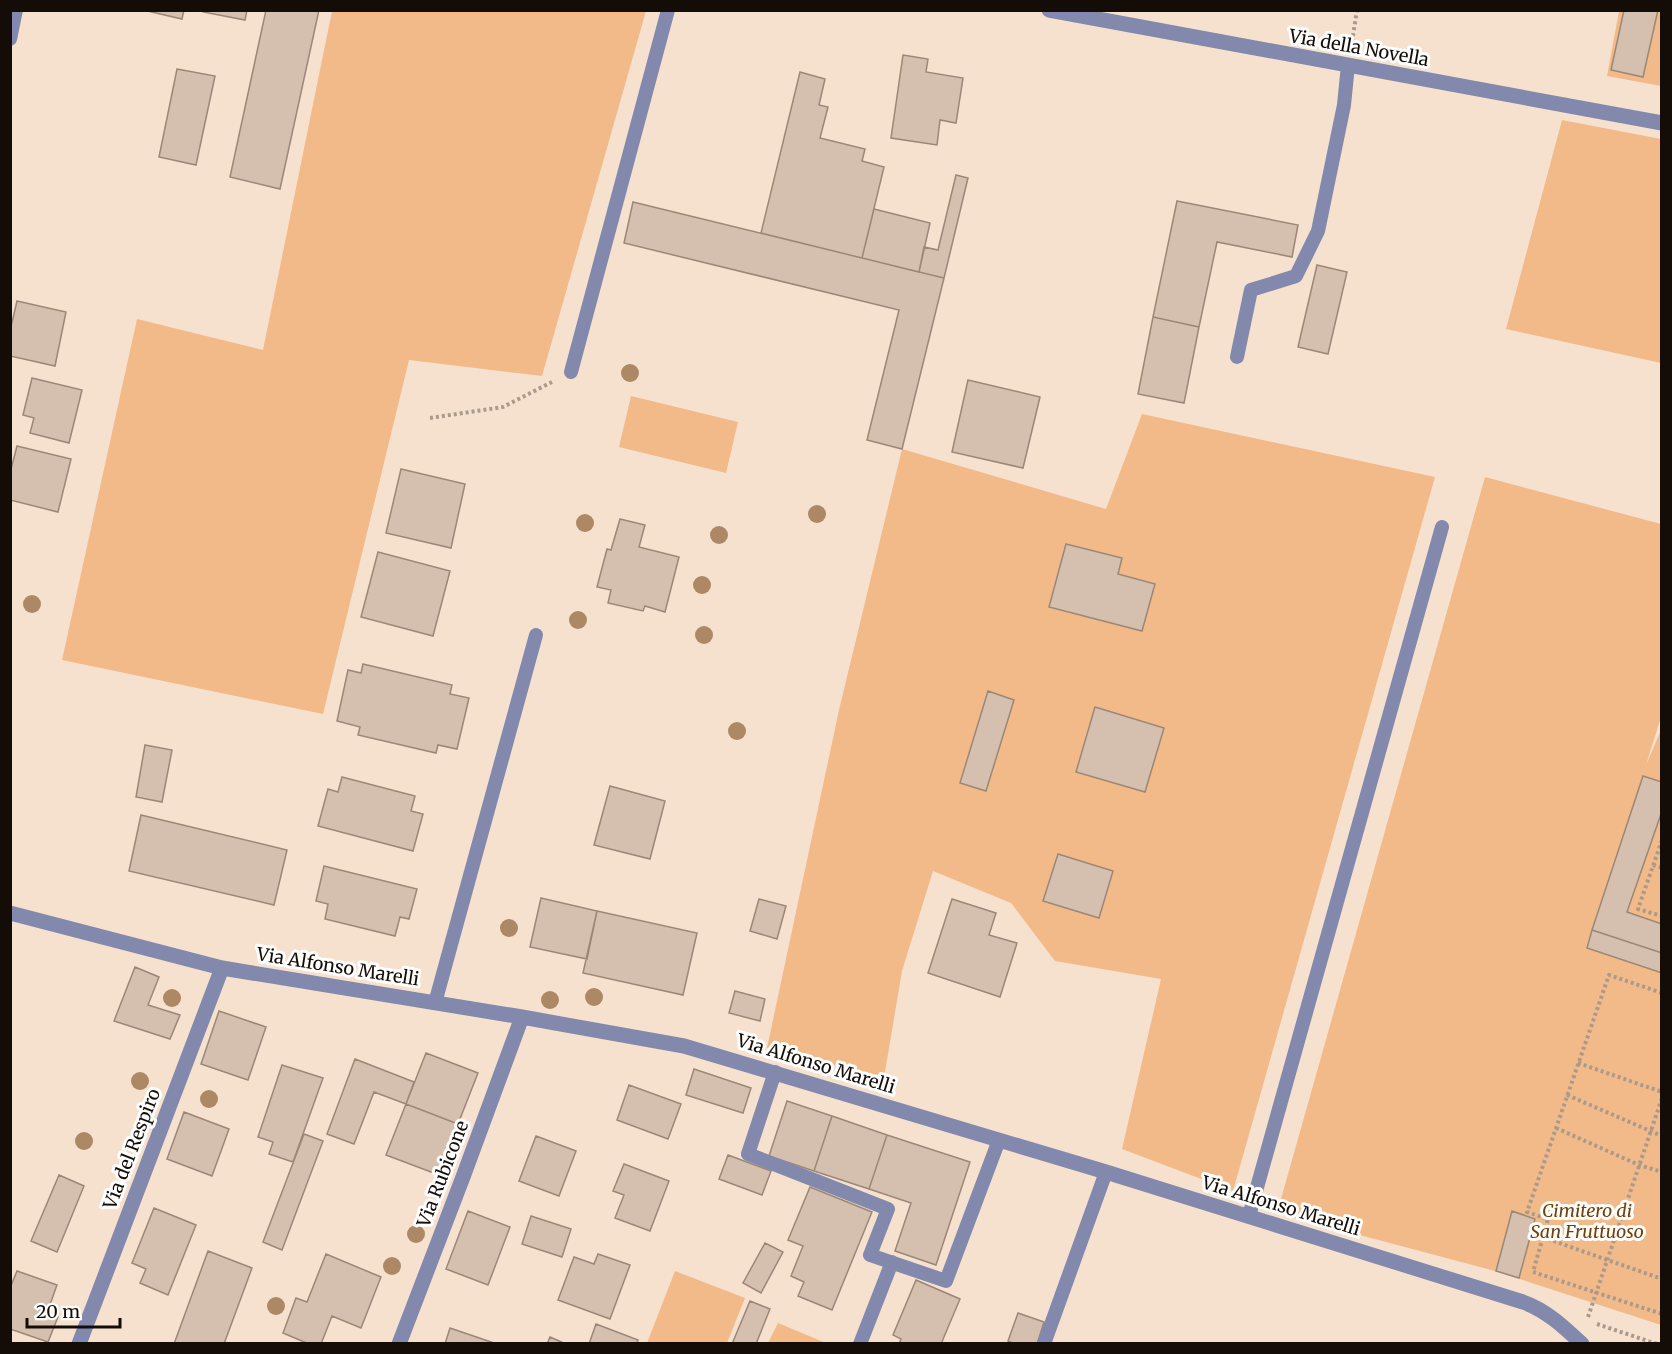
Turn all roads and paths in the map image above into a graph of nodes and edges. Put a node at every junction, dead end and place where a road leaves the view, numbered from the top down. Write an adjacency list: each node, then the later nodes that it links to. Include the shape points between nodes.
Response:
1 (668, 10): 9 (lane)
2 (1049, 10): 6 (street, Via della Novella)
3 (1357, 10): 6 (path)
4 (16, 13): 5 (lane)
5 (10, 39)
6 (1348, 65): 7 (street, Via della Novella); 8 (lane, via 1344,105 1318,231 1296,276 1251,290)
7 (1662, 123)
8 (1237, 357)
9 (571, 372): 10 (path, via 503,407)
10 (430, 418)
11 (1442, 527): 34 (lane)
12 (536, 635): 20 (lane)
13 (1662, 840): 14 (path)
14 (1653, 866): 15 (path); 17 (path, via 1638,909)
15 (1662, 868)
16 (10, 913): 18 (street, Via Alfonso Marelli)
17 (1662, 916)
18 (222, 968): 20 (street, Via Alfonso Marelli); 43 (street, Via del Respiro)
19 (1662, 993): 22 (path, via 1609,975)
20 (435, 1003): 21 (street, Via Alfonso Marelli)
21 (522, 1017): 23 (street, Via Alfonso Marelli, via 684,1046); 44 (street, Via Rubicone)
22 (1578, 1063): 24 (path); 25 (path)
23 (775, 1072): 30 (street, Via Alfonso Marelli); 37 (lane, via 748,1154 888,1209 870,1255)
24 (1662, 1092)
25 (1567, 1095): 27 (path); 28 (path)
26 (1662, 1098): 28 (path)
27 (1556, 1128): 31 (path); 35 (path, via 1527,1212 1548,1219)
28 (1650, 1132): 29 (path); 31 (path)
29 (1662, 1136)
30 (999, 1140): 32 (street, Via Alfonso Marelli); 37 (lane, via 946,1281)
31 (1639, 1165): 33 (path); 36 (path)
32 (1106, 1172): 34 (street, Via Alfonso Marelli); 46 (lane)
33 (1662, 1172)
34 (1249, 1216): 47 (street, Via Alfonso Marelli, via 1530,1304 1550,1315)
35 (1542, 1237): 36 (path); 39 (path, via 1533,1272)
36 (1607, 1261): 38 (path); 39 (path)
37 (892, 1262): 45 (lane)
38 (1662, 1279)
39 (1595, 1293): 40 (path); 41 (path)
40 (1662, 1314)
41 (1587, 1320)
42 (1597, 1324): 48 (path)
43 (79, 1344)
44 (399, 1344)
45 (860, 1344)
46 (1044, 1344)
47 (1582, 1344)
48 (1657, 1344)

